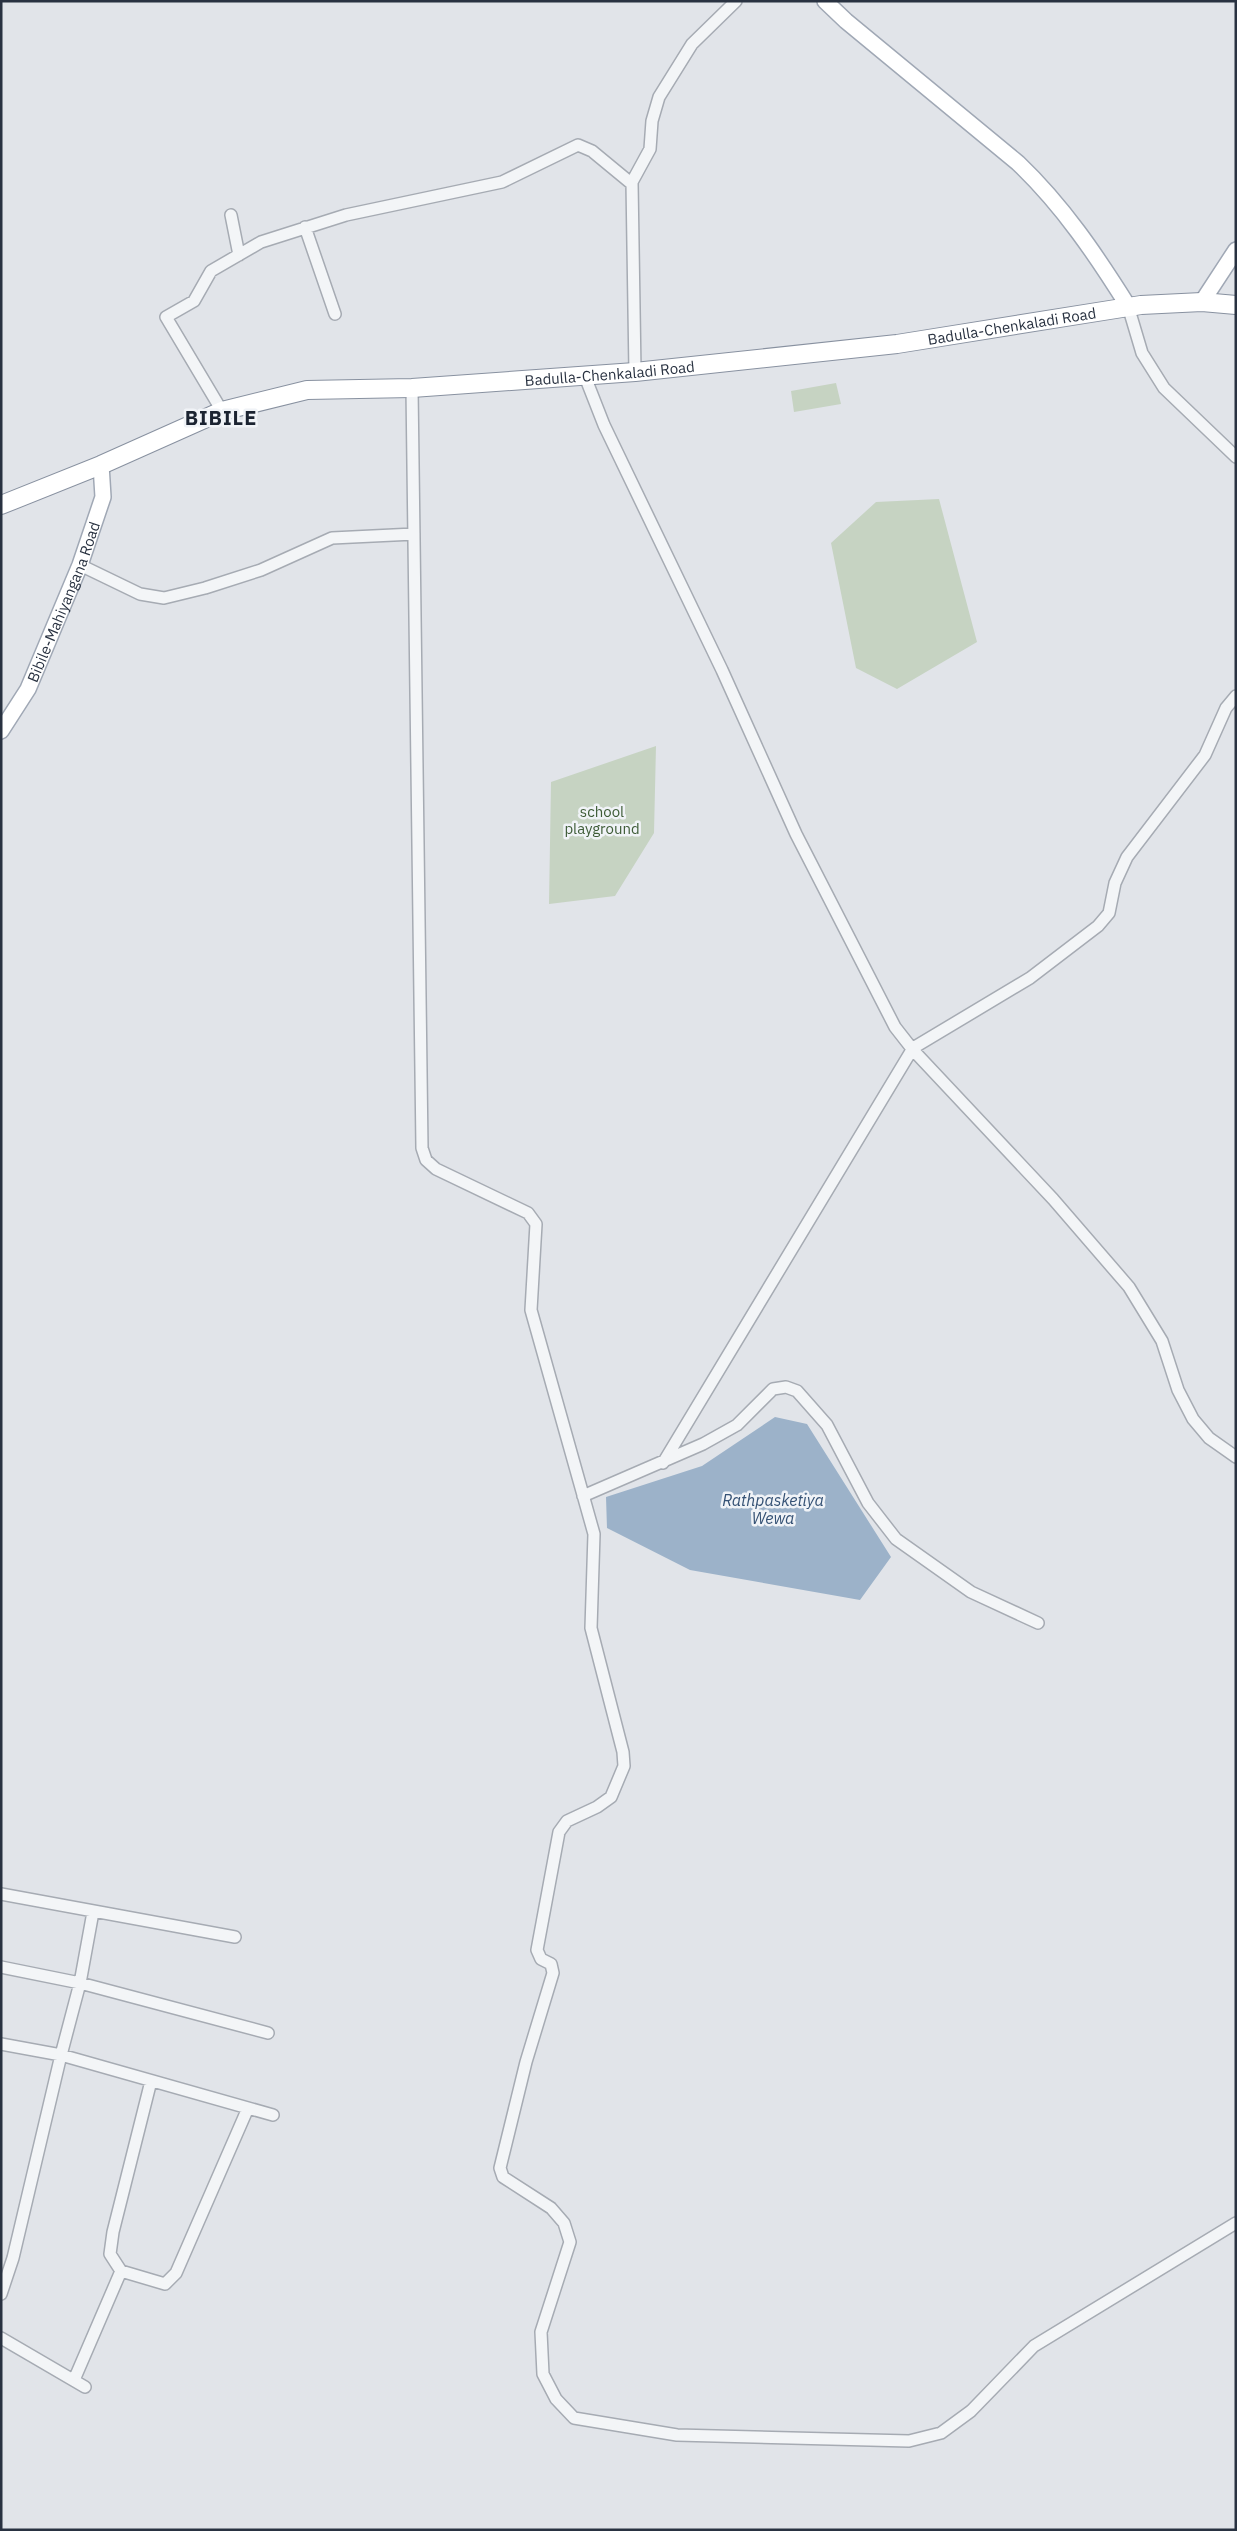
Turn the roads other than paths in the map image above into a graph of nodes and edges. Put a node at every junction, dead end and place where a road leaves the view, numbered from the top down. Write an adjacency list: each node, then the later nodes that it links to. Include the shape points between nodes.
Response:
1 (736, 1): 3 (street, via 692,44 658,97 650,149)
2 (825, 1): 10 (main road, via 1038,182 1076,226)
3 (632, 184): 5 (street, via 592,150 578,145 502,182 346,215); 12 (street)
4 (231, 215): 7 (street)
5 (305, 227): 7 (street, via 261,242); 11 (street)
6 (1236, 250): 8 (main road)
7 (239, 255): 15 (street, via 211,271 194,301 166,318)
8 (1202, 302): 9 (highway, Badulla-Chenkaladi Road); 10 (highway, Badulla-Chenkaladi Road)
9 (1236, 305)
10 (1128, 306): 12 (highway, Badulla-Chenkaladi Road, via 898,344); 16 (street, via 1142,353 1164,388)
11 (335, 314)
12 (635, 372): 13 (highway, Badulla-Chenkaladi Road)
13 (584, 374): 14 (highway, Badulla-Chenkaladi Road); 23 (street, via 604,425 722,670 796,834 895,1027)
14 (412, 388): 15 (highway, Badulla-Chenkaladi Road, via 307,390); 19 (street)
15 (222, 411): 17 (highway, Badulla-Chenkaladi Road)
16 (1236, 456)
17 (101, 465): 18 (highway, Badulla-Chenkaladi Road); 20 (main road, Bibile-Mahiyangana Road, via 102,497)
18 (1, 505)
19 (414, 534): 20 (street, via 332,538 261,570 164,598 140,594); 26 (street, via 422,1148 426,1160 436,1169 528,1213 536,1224 531,1310)
20 (80, 565): 22 (main road, Bibile-Mahiyangana Road, via 28,689)
21 (1236, 696): 23 (street, via 1226,708 1205,755 1127,857 1115,883 1108,913 1098,926 1030,978)
22 (1, 731)
23 (913, 1050): 24 (street, via 1053,1199 1129,1287 1162,1341 1178,1390 1193,1419 1209,1438); 25 (street)
24 (1236, 1457)
25 (663, 1462): 26 (street); 27 (street, via 737,1425 773,1389 797,1391 827,1425 868,1503 896,1539 971,1592)
26 (583, 1496): 39 (street, via 594,1534 591,1628 624,1766 610,1797 567,1821 559,1832 537,1950 541,1959 551,1964 554,1973 526,2062 500,2168 503,2178 551,2208 564,2222 570,2242 540,2332 542,2374 556,2399 574,2418 677,2435 909,2441 941,2433 971,2411 1034,2346)
27 (1038, 1623)
28 (1, 1894): 29 (street)
29 (93, 1912): 30 (street); 32 (street)
30 (235, 1938)
31 (1, 1967): 32 (street)
32 (80, 1982): 33 (street); 35 (street)
33 (268, 2033)
34 (1, 2044): 35 (street)
35 (61, 2055): 36 (street); 41 (street, via 13,2258)
36 (151, 2081): 37 (street); 40 (street, via 113,2232 110,2254)
37 (248, 2108): 38 (street); 40 (street, via 176,2273 166,2284)
38 (273, 2115)
39 (1236, 2223)
40 (121, 2271): 43 (street)
41 (1, 2294)
42 (1, 2338): 43 (street)
43 (74, 2380): 44 (street)
44 (85, 2387)

